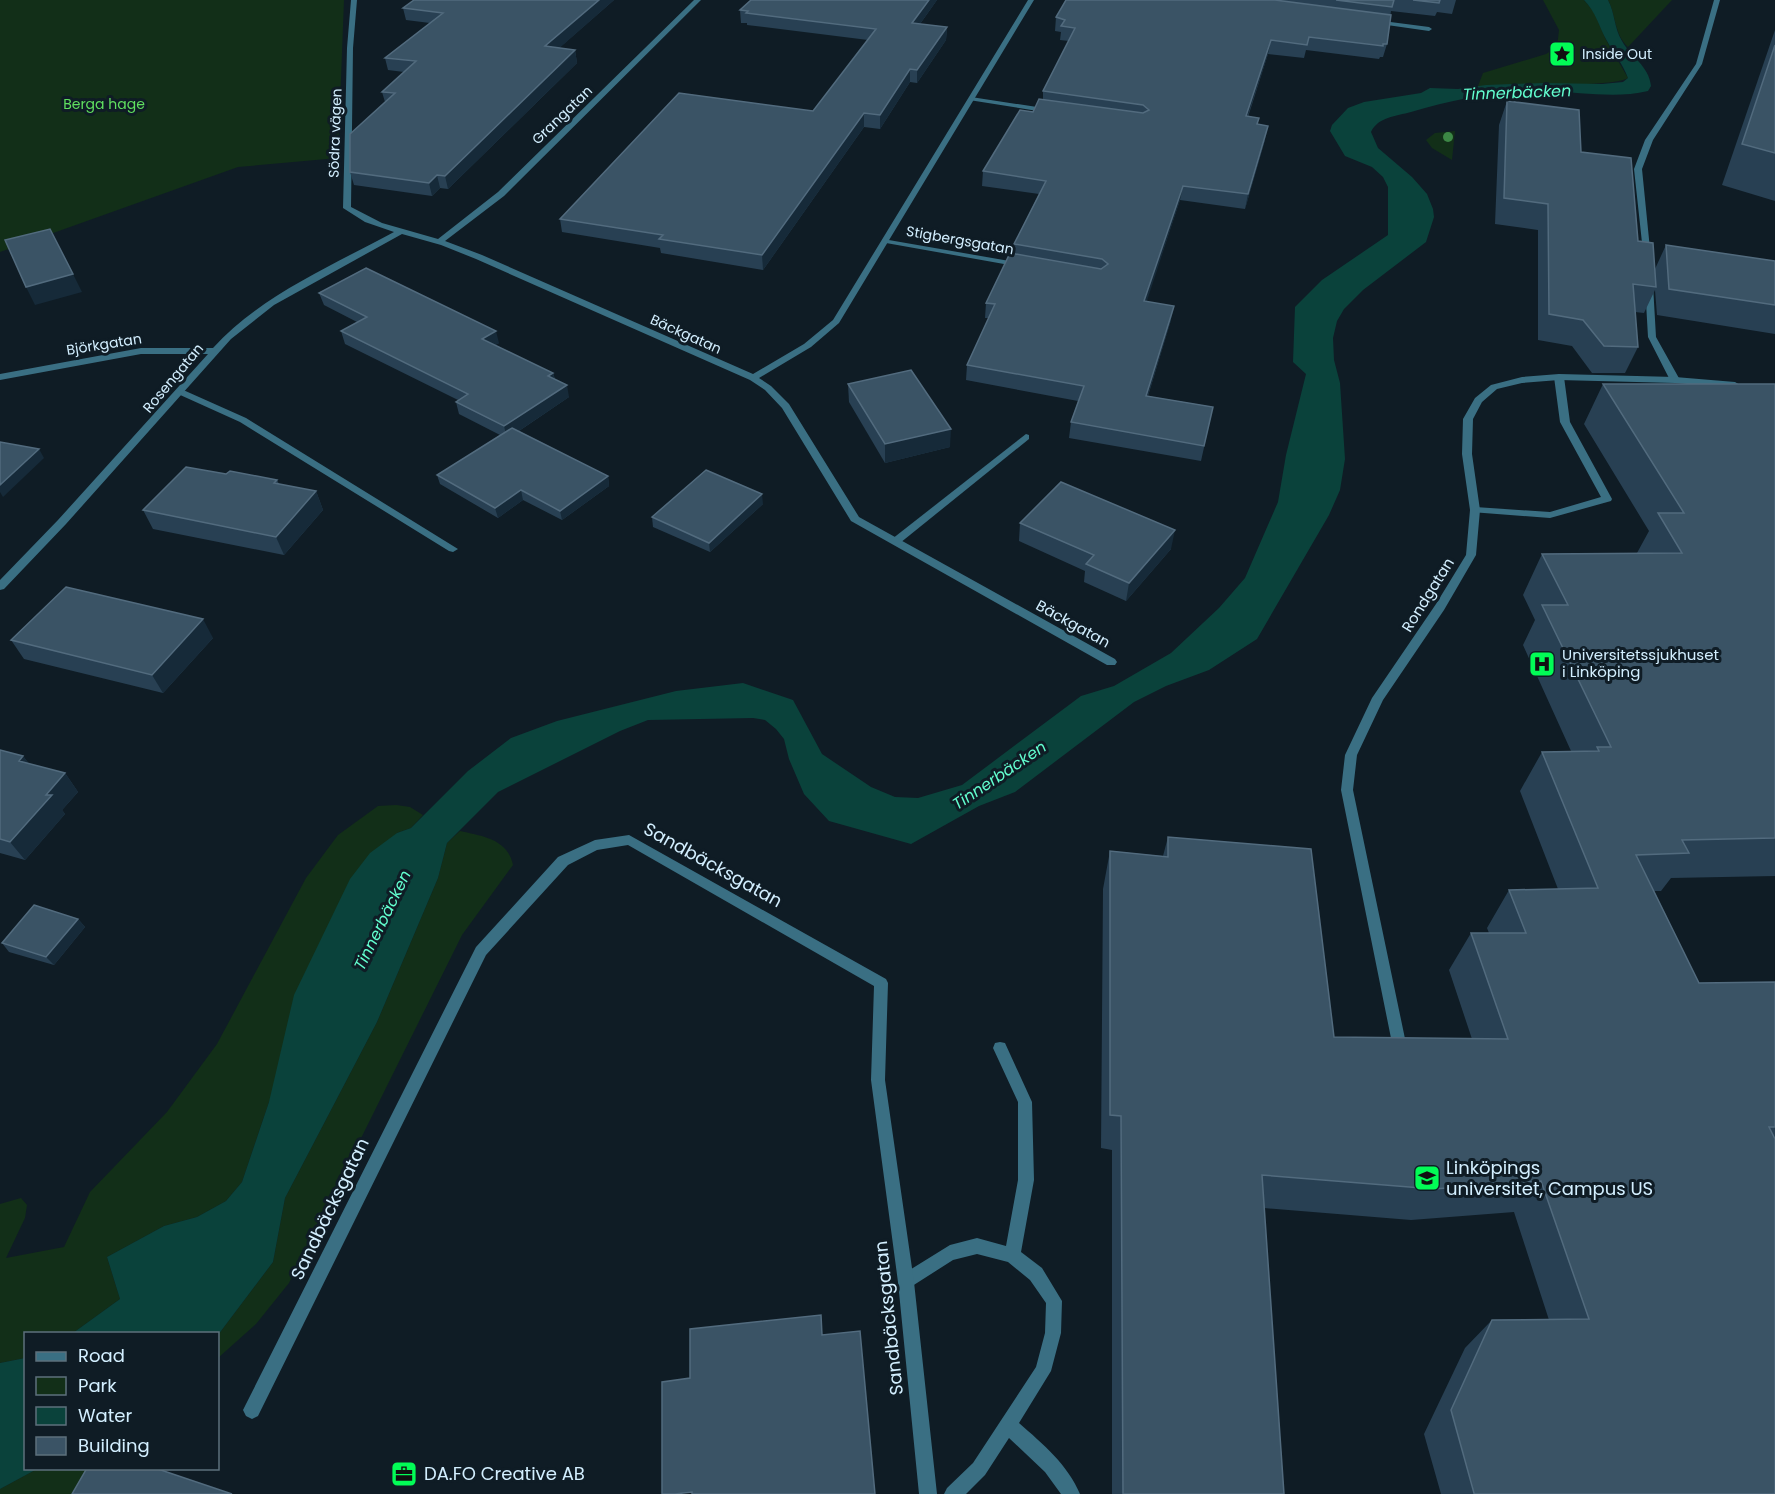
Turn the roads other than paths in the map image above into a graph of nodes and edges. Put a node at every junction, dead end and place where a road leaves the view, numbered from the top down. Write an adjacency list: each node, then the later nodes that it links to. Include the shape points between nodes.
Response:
1 (354, 0): 9 (street, Södra vägen, via 345,203 353,213)
2 (698, 0): 11 (street, Grangatan, via 501,194)
3 (1031, 0): 7 (street, Stigbergsgatan)
4 (1717, 0): 17 (street, via 1699,64 1649,140 1638,169 1652,337)
5 (1370, 22): 6 (street)
6 (1429, 29)
7 (971, 99): 8 (street); 10 (street, Stigbergsgatan)
8 (1058, 112)
9 (401, 231): 11 (street, Bäckgatan); 13 (street, Rosengatan, via 271,303)
10 (886, 241): 12 (street, Stigbergsgatan); 16 (street, Stigbergsgatan, via 825,333)
11 (439, 242): 16 (street, Bäckgatan)
12 (1035, 267)
13 (213, 351): 14 (street, Björkgatan, via 141,351); 19 (street, Rosengatan)
14 (0, 377)
15 (1559, 377): 17 (street, Rondgatan); 21 (street, Rondgatan, via 1494,387 1478,400 1468,419 1467,454); 21 (street, via 1565,422 1607,499 1550,515)
16 (753, 378): 22 (street, Bäckgatan, via 786,406 855,519)
17 (1675, 380): 18 (street, Rondgatan)
18 (1750, 386)
19 (181, 392): 23 (street, via 243,420); 24 (street, Rosengatan)
20 (1026, 437): 22 (street)
21 (1475, 510): 27 (street, Rondgatan, via 1471,555 1378,698 1352,755 1347,790)
22 (896, 541): 25 (street, Bäckgatan)
23 (453, 549)
24 (0, 586)
25 (1111, 662)
26 (1000, 1048): 28 (street, via 1026,1101 1026,1180)
27 (1401, 1054)
28 (1012, 1255): 29 (street, via 976,1246 959,1250); 31 (street, via 1036,1274 1054,1301 1053,1333 1043,1371)
29 (906, 1282): 30 (street, Sandbäcksgatan, via 878,1080 881,983 629,840 595,845 563,861 481,951); 32 (street, Sandbäcksgatan)
30 (252, 1410)
31 (1008, 1426): 33 (street, via 979,1468); 34 (street, via 1039,1451)
32 (928, 1494)
33 (953, 1494)
34 (1071, 1494)

